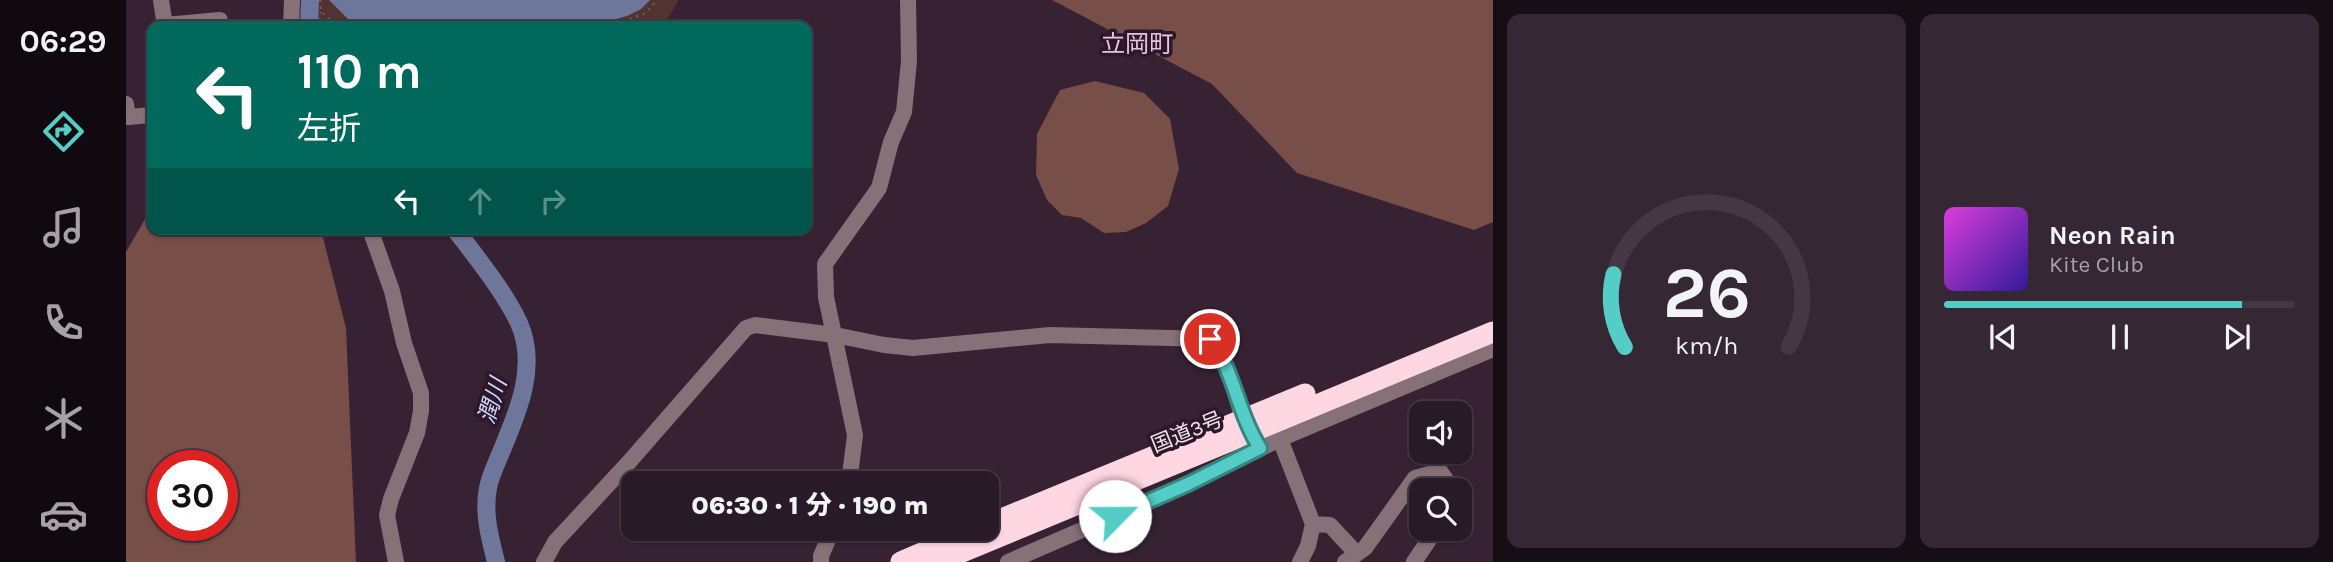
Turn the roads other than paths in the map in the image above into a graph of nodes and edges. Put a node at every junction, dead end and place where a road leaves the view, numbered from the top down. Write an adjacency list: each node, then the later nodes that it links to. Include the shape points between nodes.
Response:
1 (161, 0): 5 (street)
2 (292, 0): 7 (street)
3 (908, 0): 13 (street, via 904,112 879,188 825,264)
4 (220, 20): 6 (street)
5 (164, 21)
6 (211, 21)
7 (291, 21)
8 (126, 104): 9 (street, via 128,117)
9 (147, 115)
10 (372, 235): 27 (street, via 421,393 417,433 387,515)
11 (1493, 318): 15 (highway, 国道3号)
12 (1493, 332): 15 (highway, 国道3号)
13 (835, 335): 15 (street, via 913,348 1050,335 1210,339); 17 (street, via 855,435); 28 (street, via 755,325 746,328 555,542)
14 (1493, 349): 16 (street)
15 (1251, 433): 16 (street); 21 (highway, 国道3号); 31 (highway, 国道3号); 32 (street, via 1188,484)
16 (1280, 439): 22 (street)
17 (850, 471)
18 (1415, 478): 19 (street, via 1440,471)
19 (1445, 478)
20 (1409, 486): 26 (street, via 1365,548)
21 (999, 521)
22 (1312, 524): 26 (street, via 1330,525); 33 (street)
23 (828, 541): 29 (street)
24 (950, 541): 30 (highway)
25 (1428, 541): 34 (street)
26 (1350, 557)
27 (396, 562)
28 (544, 562)
29 (821, 562)
30 (901, 562)
31 (938, 562)
32 (1008, 562)
33 (1300, 562)
34 (1414, 562)

